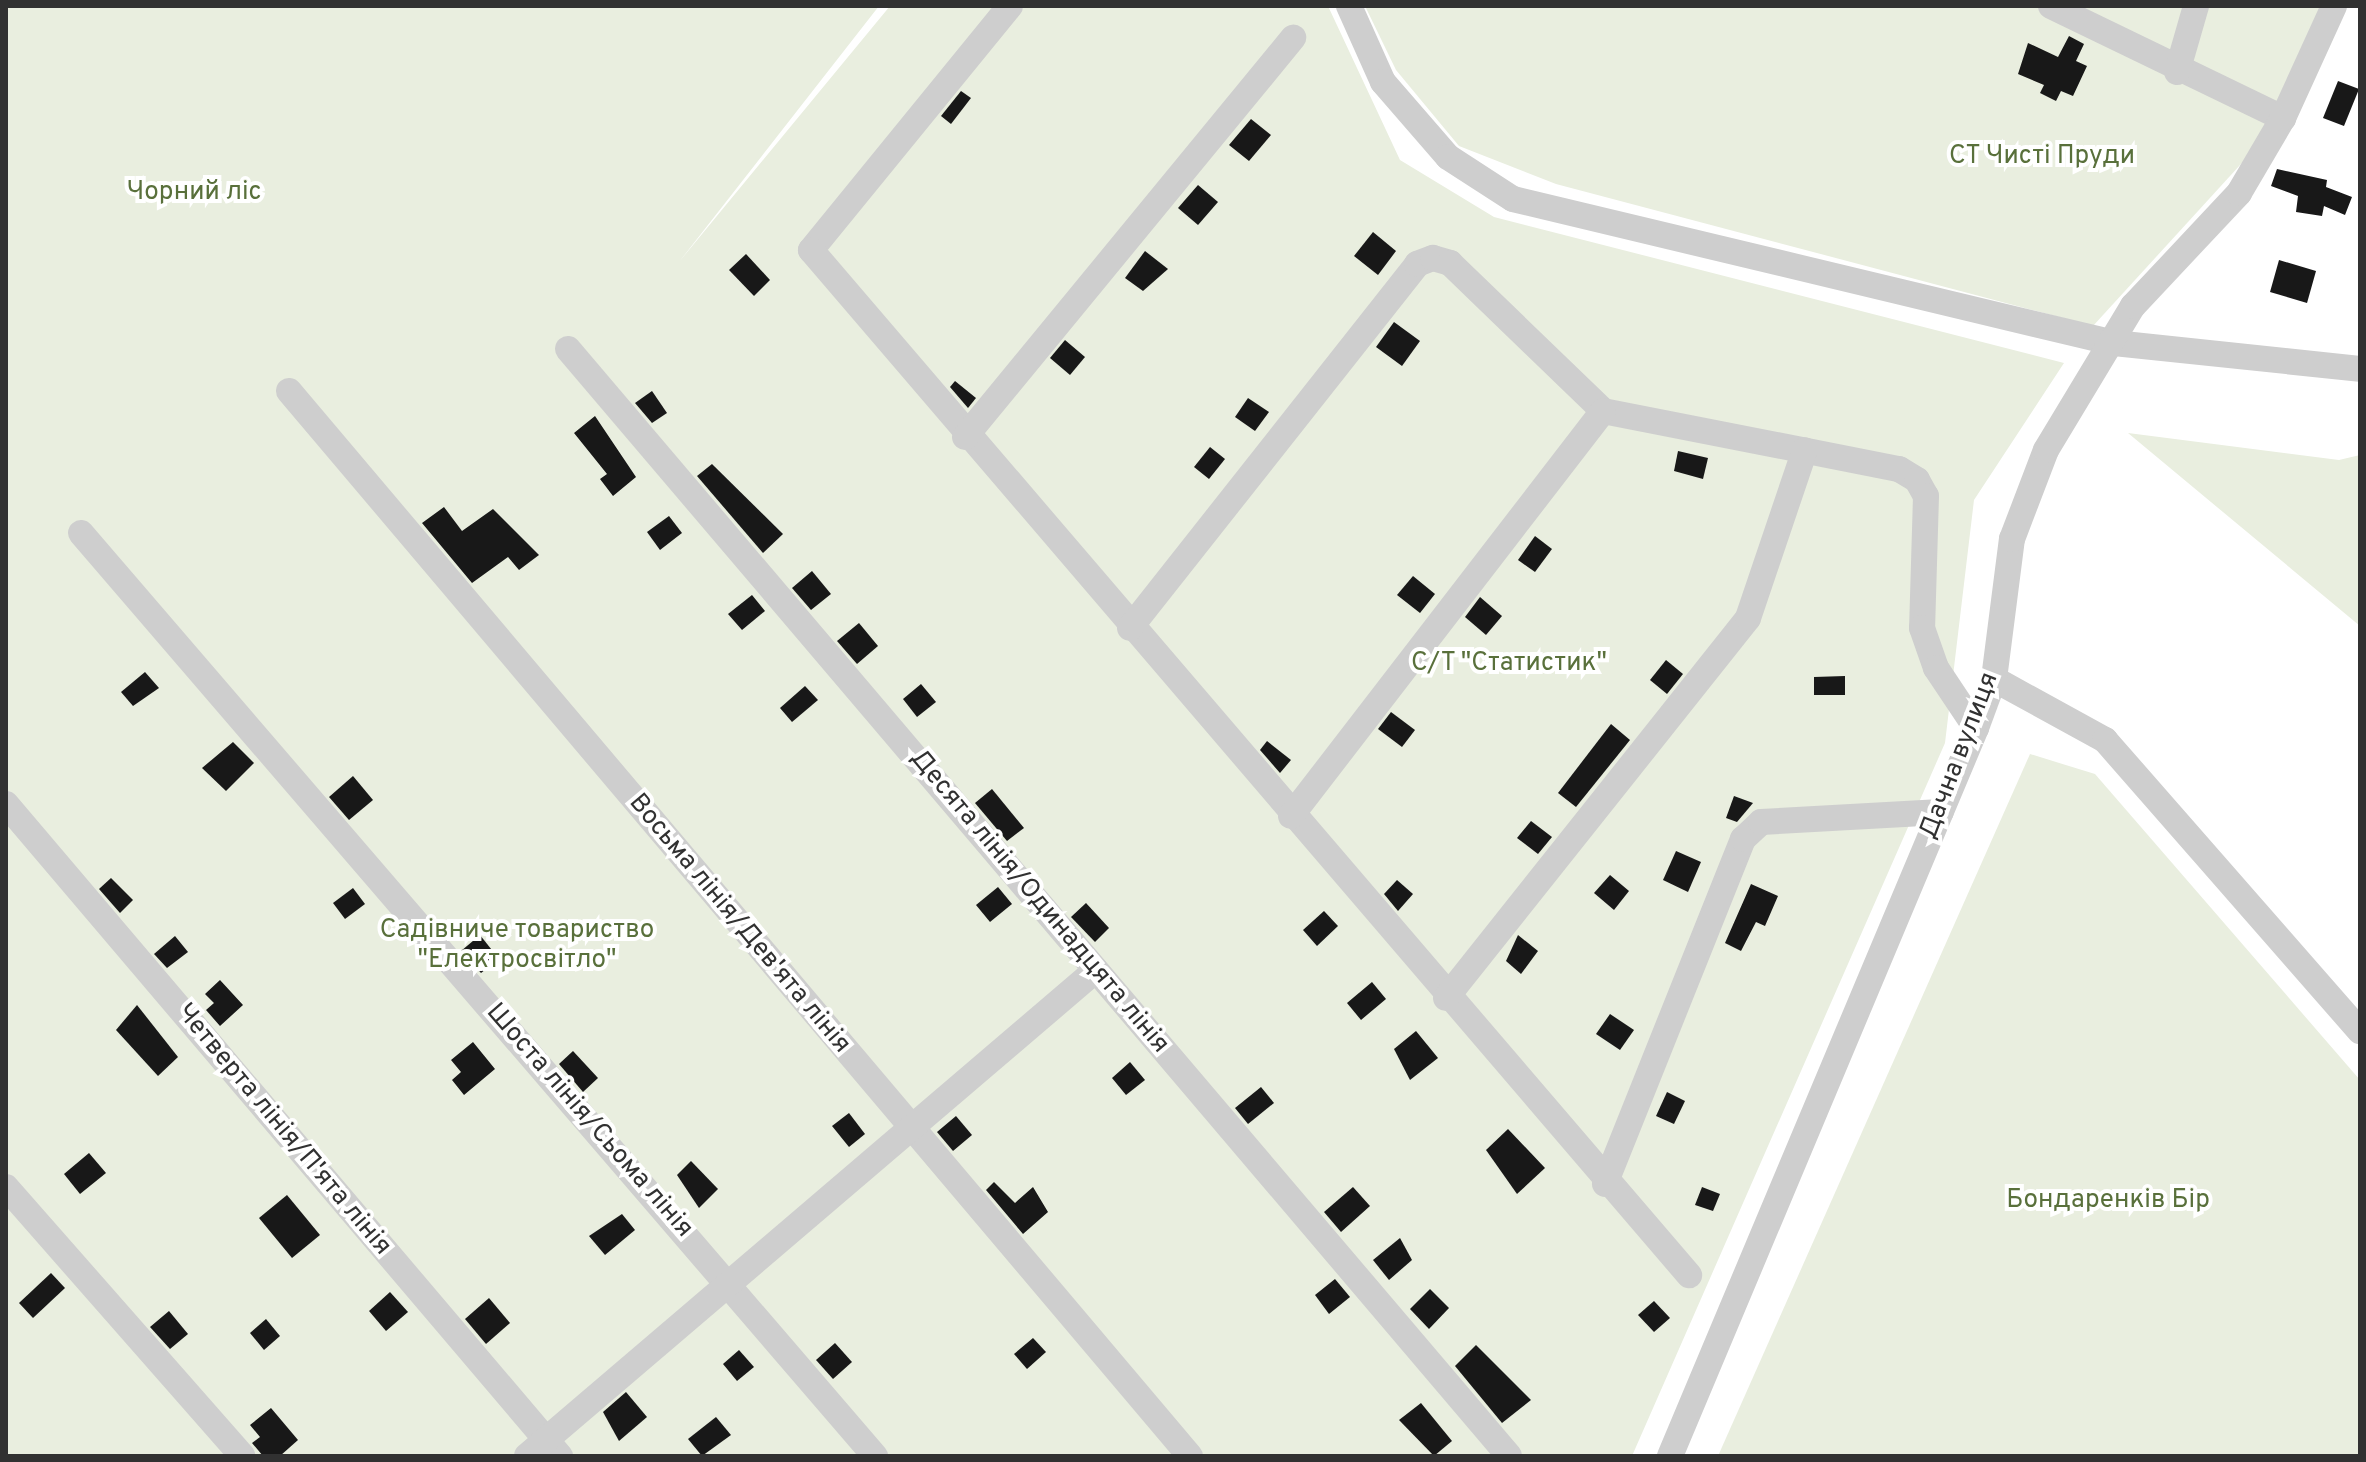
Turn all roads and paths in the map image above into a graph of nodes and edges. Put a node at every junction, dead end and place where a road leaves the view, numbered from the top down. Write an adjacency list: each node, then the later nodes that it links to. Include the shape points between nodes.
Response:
1 (1010, 6): 14 (street, via 811,250)
2 (1349, 6): 9 (street, via 1383,82 1448,157 1513,199)
3 (2051, 6): 7 (street)
4 (2196, 6): 7 (street)
5 (2334, 6): 8 (street, Дачна вулиця)
6 (1293, 38): 14 (street)
7 (2177, 72): 8 (street)
8 (2283, 118): 9 (street, Дачна вулиця, via 2239,193 2133,306)
9 (2114, 343): 11 (street); 18 (street, Дачна вулиця, via 2046,450 2012,539)
10 (568, 349): 23 (street, Десята лінія/Одинадцята лінія)
11 (2360, 369)
12 (289, 391): 26 (street, Восьма лінія/Дев'ята лінія)
13 (1603, 411): 15 (street); 17 (street, via 1450,263 1417,264); 22 (street)
14 (965, 437): 17 (street)
15 (1805, 450): 19 (street, via 1899,469 1917,480 1926,496 1922,628 1936,668); 24 (street, via 1748,618)
16 (81, 533): 30 (street, Шоста лінія/Сьома лінія)
17 (1130, 628): 22 (street)
18 (1994, 679): 19 (street, Дачна вулиця); 25 (street, via 2105,740)
19 (1976, 728): 21 (street, Дачна вулиця)
20 (6, 804): 31 (street, Четверта лінія/П'ята лінія)
21 (1941, 812): 27 (street, via 1761,822 1743,839); 36 (street, Дачна вулиця)
22 (1291, 816): 24 (street)
23 (1096, 970): 26 (street); 35 (street, Десята лінія/Одинадцята лінія)
24 (1446, 998): 27 (street)
25 (2360, 1031)
26 (910, 1126): 30 (street); 34 (street, Восьма лінія/Дев'ята лінія)
27 (1605, 1184): 29 (street)
28 (6, 1187): 32 (street)
29 (1689, 1275)
30 (727, 1281): 31 (street); 33 (street, Шоста лінія/Сьома лінія)
31 (544, 1450)
32 (242, 1456)
33 (875, 1456)
34 (1190, 1456)
35 (1509, 1456)
36 (1670, 1456)

